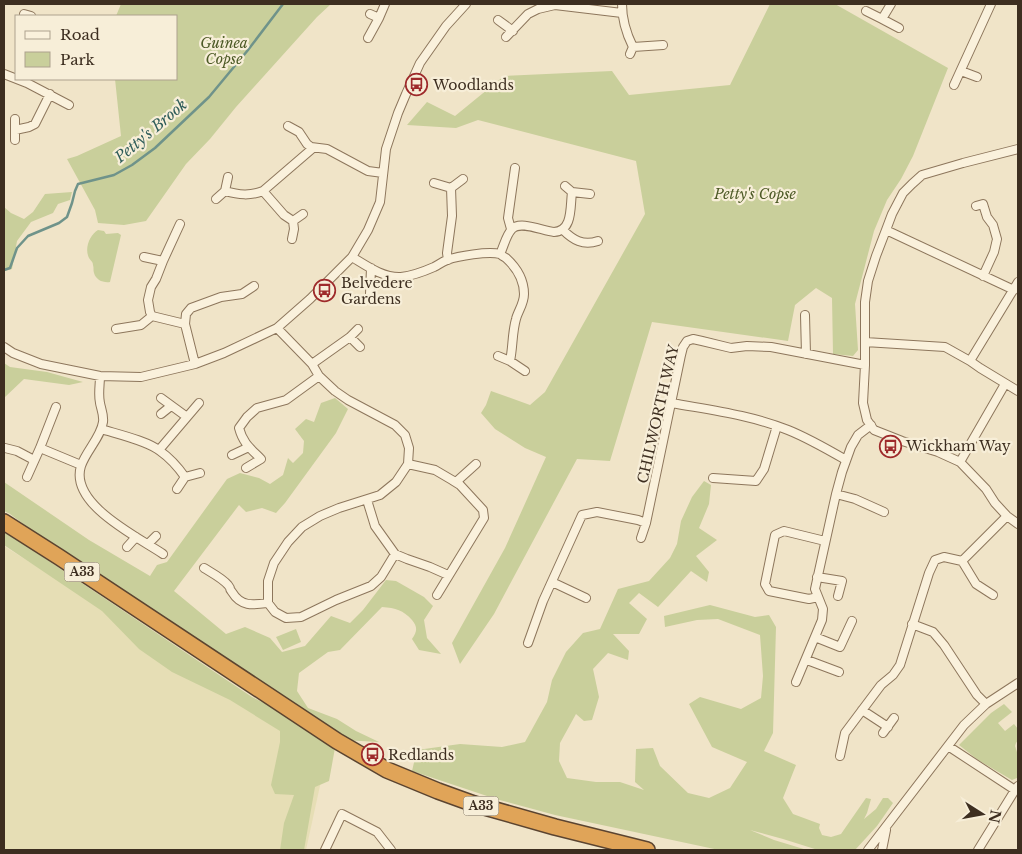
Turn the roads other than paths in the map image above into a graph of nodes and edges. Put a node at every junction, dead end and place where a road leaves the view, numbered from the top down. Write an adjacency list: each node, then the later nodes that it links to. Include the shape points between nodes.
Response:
1 (385, 4): 9 (street)
2 (466, 4): 30 (street, via 420,63 398,113 386,149)
3 (622, 4): 7 (street)
4 (891, 4): 10 (street)
5 (991, 4): 17 (street)
6 (866, 11): 10 (street)
7 (622, 13): 13 (street, via 555,5 528,14); 16 (street, via 632,50)
8 (370, 14): 9 (street)
9 (379, 18): 15 (street)
10 (882, 19): 12 (street)
11 (498, 20): 13 (street)
12 (899, 28)
13 (513, 31): 14 (street)
14 (506, 37)
15 (368, 38)
16 (663, 45)
17 (961, 70): 18 (street); 20 (street)
18 (977, 76)
19 (27, 81): 21 (street)
20 (954, 85)
21 (50, 94): 22 (street); 25 (street, via 35,124)
22 (69, 105)
23 (15, 118): 25 (street)
24 (288, 126): 27 (street, via 300,129 307,144)
25 (16, 130): 26 (street)
26 (15, 140)
27 (313, 148): 30 (street, via 327,150 368,170); 37 (street)
28 (1018, 149): 47 (street, via 922,175 903,194)
29 (515, 168): 45 (street, via 508,218)
30 (383, 173): 52 (street, via 380,202)
31 (228, 177): 36 (street)
32 (463, 178): 35 (street)
33 (434, 183): 35 (street)
34 (565, 186): 38 (street)
35 (451, 188): 53 (street)
36 (225, 191): 37 (street, via 254,195); 40 (street)
37 (263, 191): 43 (street)
38 (572, 192): 39 (street); 46 (street, via 569,222)
39 (590, 194)
40 (216, 199)
41 (976, 206): 56 (street, via 983,204 997,239)
42 (303, 214): 43 (street)
43 (293, 221): 48 (street)
44 (180, 224): 54 (street)
45 (511, 229): 46 (street, via 519,225 549,232); 50 (street)
46 (563, 230): 49 (street, via 576,241 587,244)
47 (886, 230): 56 (street); 68 (street, via 864,302)
48 (292, 239)
49 (598, 241)
50 (500, 254): 53 (street, via 476,253); 73 (street, via 518,271 524,294 516,319)
51 (144, 257): 54 (street)
52 (352, 257): 55 (street); 64 (street)
53 (448, 260): 55 (street, via 400,277)
54 (162, 261): 62 (street, via 148,300)
55 (371, 268): 60 (street)
56 (983, 276): 59 (street)
57 (1018, 282): 59 (street)
58 (254, 286): 63 (street, via 236,298 221,297 191,308 186,314)
59 (1014, 290): 74 (street)
60 (370, 294)
61 (805, 315): 71 (street)
62 (152, 316): 63 (street); 65 (street, via 141,325)
63 (185, 324): 75 (street)
64 (277, 328): 75 (street); 76 (street)
65 (116, 329)
66 (358, 329): 67 (street)
67 (350, 337): 70 (street); 76 (street)
68 (865, 342): 74 (street, via 945,347); 77 (street)
69 (4, 347): 79 (street, via 41,364)
70 (360, 347)
71 (806, 354): 77 (street, CHILWORTH WAY); 85 (street, CHILWORTH WAY, via 771,347 731,348 689,340 683,347)
72 (498, 356): 73 (street)
73 (510, 361): 78 (street)
74 (970, 361): 81 (street)
75 (195, 364): 79 (street, via 141,377)
76 (312, 364): 80 (street)
77 (865, 365): 90 (street, via 862,404)
78 (525, 371)
79 (100, 376): 92 (street)
80 (319, 376): 93 (street, via 286,400 257,408 247,417 239,428); 101 (street, via 348,400 395,425 405,435 409,448)
81 (1005, 384): 82 (street); 100 (street)
82 (1018, 391)
83 (161, 398): 86 (street)
84 (199, 403): 89 (street)
85 (672, 403): 91 (street); 116 (street, CHILWORTH WAY)
86 (171, 406): 88 (street); 89 (street)
87 (56, 407): 95 (street)
88 (161, 414)
89 (187, 417): 96 (street)
90 (871, 425): 99 (street, via 858,435); 100 (street, via 874,430)
91 (777, 426): 99 (street); 108 (street, via 764,469 756,481)
92 (101, 429): 96 (street); 103 (street)
93 (248, 447): 97 (street); 104 (street, via 261,459)
94 (5, 448): 98 (street, via 19,448)
95 (40, 448): 98 (street); 103 (street)
96 (159, 450): 107 (street)
97 (232, 455)
98 (34, 460): 106 (street)
99 (846, 460): 111 (street)
100 (960, 462): 114 (street)
101 (408, 464): 109 (street, via 435,470); 112 (street, via 396,482 380,495)
102 (476, 464): 109 (street)
103 (81, 465): 119 (street, via 79,474 84,492 105,516)
104 (246, 468)
105 (200, 472): 107 (street)
106 (27, 477)
107 (185, 477): 110 (street)
108 (713, 478)
109 (456, 482): 128 (street, via 483,510 484,518)
110 (177, 489)
111 (836, 494): 113 (street); 121 (street)
112 (367, 500): 125 (street, via 375,526); 136 (street, via 339,508 302,527 274,563 268,581)
113 (884, 512)
114 (1006, 516): 117 (street); 126 (street)
115 (4, 522): 155 (highway, A33, via 337,741 388,770 474,804)
116 (646, 523): 120 (street, CHILWORTH WAY); 130 (street, via 597,512 582,515)
117 (1018, 524)
118 (156, 536): 122 (street)
119 (136, 537): 122 (street); 123 (street)
120 (641, 538)
121 (825, 541): 129 (street); 134 (street, via 784,531 775,535 765,584 769,591 809,599)
122 (148, 544): 124 (street)
123 (127, 547)
124 (163, 554)
125 (395, 554): 128 (street); 136 (street, via 381,578 371,586 301,617 286,618)
126 (962, 561): 132 (street, via 976,584); 138 (street, via 944,557 935,560)
127 (204, 568): 136 (street, via 225,583 240,601 254,605)
128 (448, 575): 131 (street)
129 (817, 577): 133 (street, via 842,581); 134 (street, via 815,589)
130 (552, 582): 135 (street); 140 (street)
131 (437, 595)
132 (993, 595)
133 (838, 596)
134 (818, 597): 139 (street, via 823,609)
135 (586, 598)
136 (268, 603)
137 (852, 621): 139 (street, via 840,647)
138 (912, 624): 145 (street, via 933,632); 146 (street, via 896,671)
139 (815, 638): 141 (street)
140 (528, 643)
141 (807, 660): 142 (street); 143 (street)
142 (839, 672)
143 (796, 682)
144 (1018, 683): 145 (street)
145 (986, 704): 148 (street)
146 (862, 710): 147 (street, via 885,730); 149 (street, via 845,733)
147 (894, 718)
148 (948, 746): 150 (street); 151 (street)
149 (840, 756)
150 (1017, 788): 152 (street)
151 (886, 828): 156 (street); 157 (street)
152 (982, 849)
153 (325, 850): 154 (street, via 342,814 377,832)
154 (391, 850)
155 (647, 850)
156 (868, 850)
157 (882, 850)

